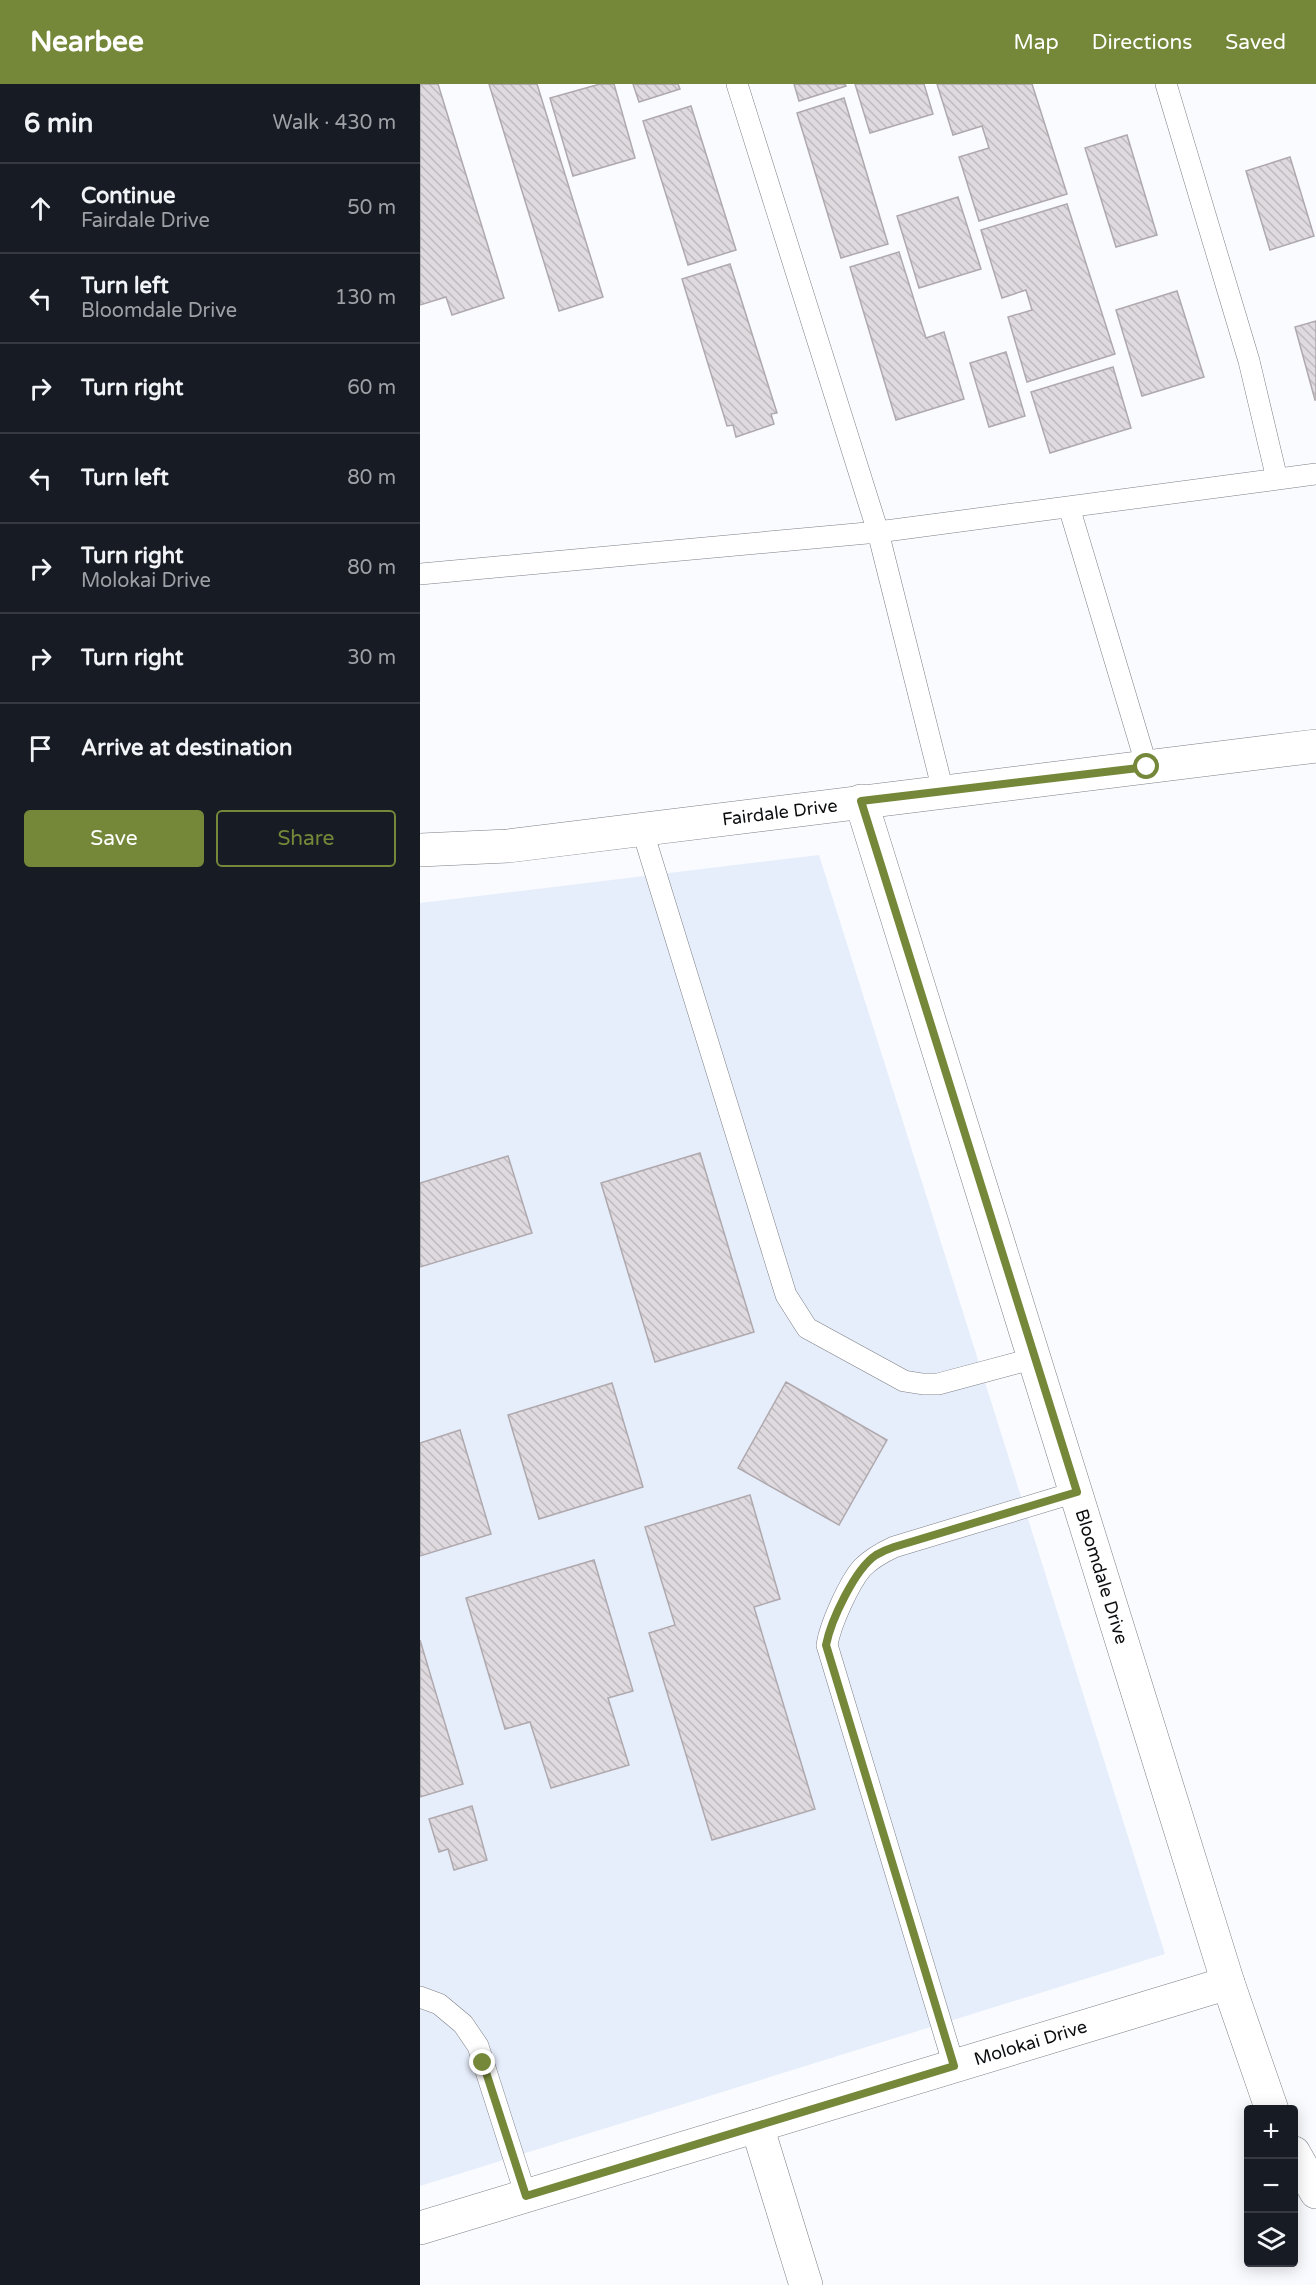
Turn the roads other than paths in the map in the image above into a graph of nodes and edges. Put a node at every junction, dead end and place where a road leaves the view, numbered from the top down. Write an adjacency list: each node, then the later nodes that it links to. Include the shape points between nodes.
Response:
1 (736, 84): 6 (lane)
2 (1166, 84): 4 (lane, via 1249,361)
3 (1316, 474): 4 (lane)
4 (1277, 479): 5 (lane)
5 (1069, 507): 6 (lane); 9 (lane)
6 (878, 532): 7 (lane); 10 (lane)
7 (420, 574)
8 (1316, 746): 9 (street, Fairdale Drive)
9 (1147, 767): 10 (street, Fairdale Drive)
10 (943, 791): 11 (street, Fairdale Drive)
11 (861, 801): 12 (street, Fairdale Drive); 14 (street, Bloomdale Drive)
12 (642, 829): 13 (street, Fairdale Drive, via 508,846); 14 (lane, via 786,1294 801,1321 807,1328 904,1381 938,1384)
13 (420, 850)
14 (1035, 1358): 15 (street, Bloomdale Drive)
15 (1077, 1492): 16 (street, Bloomdale Drive); 18 (lane, via 876,1555 861,1570 829,1630 826,1645)
16 (1228, 1983): 18 (street, Molokai Drive); 19 (street, Bloomdale Drive)
17 (420, 1997): 23 (lane, via 440,2004 463,2024 478,2046)
18 (954, 2066): 20 (street, Molokai Drive)
19 (1271, 2105)
20 (757, 2126): 23 (street, Molokai Drive); 25 (street)
21 (1297, 2159): 22 (street)
22 (1316, 2192)
23 (526, 2196): 24 (street, Molokai Drive)
24 (420, 2228)
25 (806, 2285)

